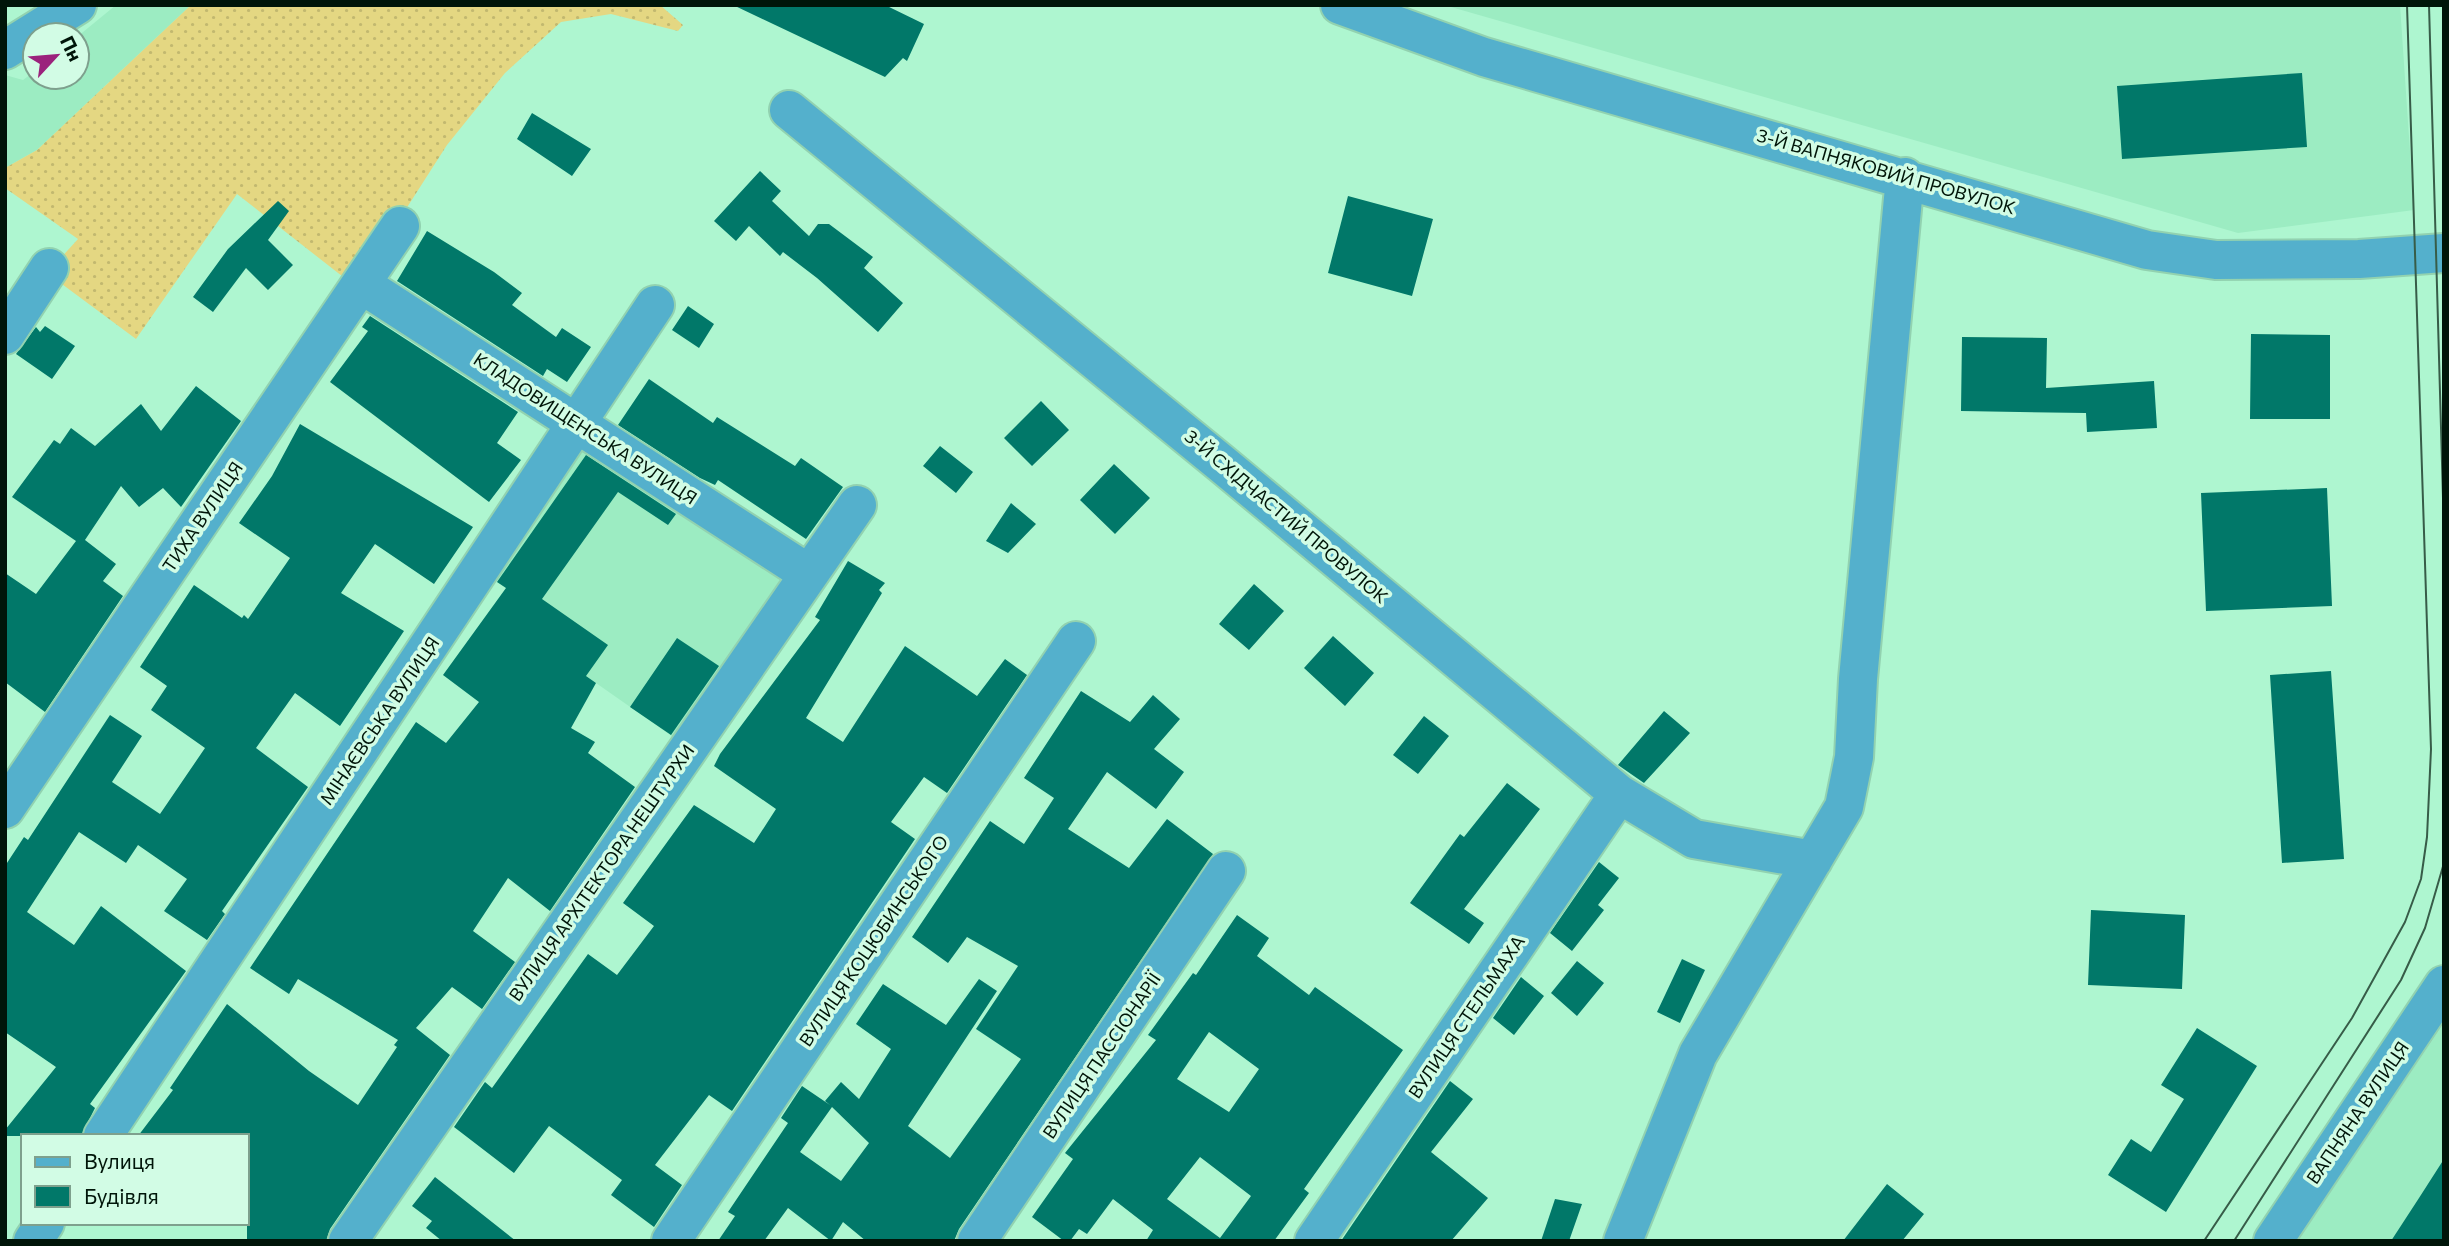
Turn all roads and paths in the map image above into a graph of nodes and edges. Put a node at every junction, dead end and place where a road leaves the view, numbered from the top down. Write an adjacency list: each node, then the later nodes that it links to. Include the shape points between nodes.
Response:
1 (77, 5): 3 (street)
2 (1340, 5): 5 (street, 3-Й ВАПНЯКОВИЙ ПРОВУЛОК, via 1485,57)
3 (5, 50)
4 (789, 110): 16 (street, 3-Й СХІДЧАСТИЙ ПРОВУЛОК)
5 (1905, 177): 7 (street, 3-Й ВАПНЯКОВИЙ ПРОВУЛОК, via 2147,250 2216,260); 18 (street, via 1854,757 1844,807)
6 (400, 226): 9 (street, ТИХА ВУЛИЦЯ)
7 (2444, 253)
8 (49, 268): 11 (street)
9 (360, 284): 12 (street, КЛАДОВИЩЕНСЬКА ВУЛИЦЯ); 17 (street, ТИХА ВУЛИЦЯ)
10 (655, 305): 12 (street, МІНАЄВСЬКА ВУЛИЦЯ)
11 (5, 335)
12 (578, 425): 14 (street, КЛАДОВИЩЕНСЬКА ВУЛИЦЯ); 21 (street, МІНАЄВСЬКА ВУЛИЦЯ)
13 (857, 505): 14 (street, ВУЛИЦЯ АРХІТЕКТОРА НЕШТУРХИ)
14 (809, 574): 24 (street, ВУЛИЦЯ АРХІТЕКТОРА НЕШТУРХИ)
15 (1076, 641): 25 (street, ВУЛИЦЯ КОЦЮБИНСЬКОГО)
16 (1619, 794): 18 (street, 3-Й СХІДЧАСТИЙ ПРОВУЛОК, via 1694,839); 27 (street, ВУЛИЦЯ СТЕЛЬМАХА)
17 (5, 809)
18 (1814, 860): 28 (street, via 1698,1054)
19 (1226, 872): 26 (street, ВУЛИЦЯ ПАССІОНАРІЇ)
20 (2444, 985): 29 (street, ВАПНЯНА ВУЛИЦЯ)
21 (104, 1134)
22 (44, 1225): 23 (street)
23 (33, 1241)
24 (348, 1241)
25 (671, 1241)
26 (977, 1241)
27 (1314, 1241)
28 (1623, 1241)
29 (2273, 1241)

